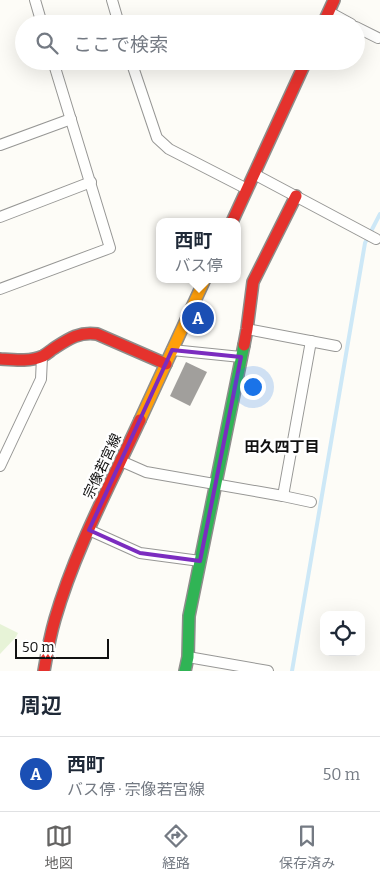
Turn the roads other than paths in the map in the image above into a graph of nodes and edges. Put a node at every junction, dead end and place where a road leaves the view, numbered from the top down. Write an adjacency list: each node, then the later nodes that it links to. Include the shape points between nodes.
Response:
1 (34, 0): 5 (street)
2 (112, 0): 6 (street)
3 (334, 0): 4 (street)
4 (329, 12): 7 (street); 8 (street)
5 (39, 15)
6 (116, 15)
7 (328, 15)
8 (334, 15)
9 (365, 32): 10 (street)
10 (378, 38)
11 (57, 70): 14 (street)
12 (134, 70): 18 (street, via 156,138 169,149)
13 (302, 70): 16 (street)
14 (71, 119): 15 (street); 17 (street)
15 (0, 145)
16 (254, 174): 18 (street); 19 (street)
17 (91, 182): 20 (street); 24 (street, via 110,248)
18 (247, 189): 21 (street)
19 (296, 196): 22 (street); 25 (street, via 253,282)
20 (0, 217)
21 (234, 218)
22 (376, 239)
23 (203, 283): 28 (street, 宗像若宮線)
24 (0, 289)
25 (247, 329): 26 (street); 31 (street)
26 (311, 341): 27 (street); 36 (street)
27 (336, 346)
28 (172, 350): 31 (street); 32 (street, 宗像若宮線)
29 (42, 357): 30 (street, via 24,361); 32 (street, via 70,338 89,332); 34 (street, via 41,379)
30 (0, 358)
31 (241, 358): 35 (street)
32 (166, 364): 33 (street, 宗像若宮線)
33 (121, 461): 35 (street, via 146,472); 38 (street, 宗像若宮線)
34 (0, 466)
35 (216, 484): 36 (street); 39 (street)
36 (283, 496): 37 (street)
37 (311, 502)
38 (89, 530): 39 (street, via 140,553); 41 (street, 宗像若宮線, via 63,592 51,631)
39 (200, 561): 40 (street, via 189,616)
40 (188, 657): 42 (street); 43 (street)
41 (44, 671)
42 (185, 671)
43 (268, 671)

